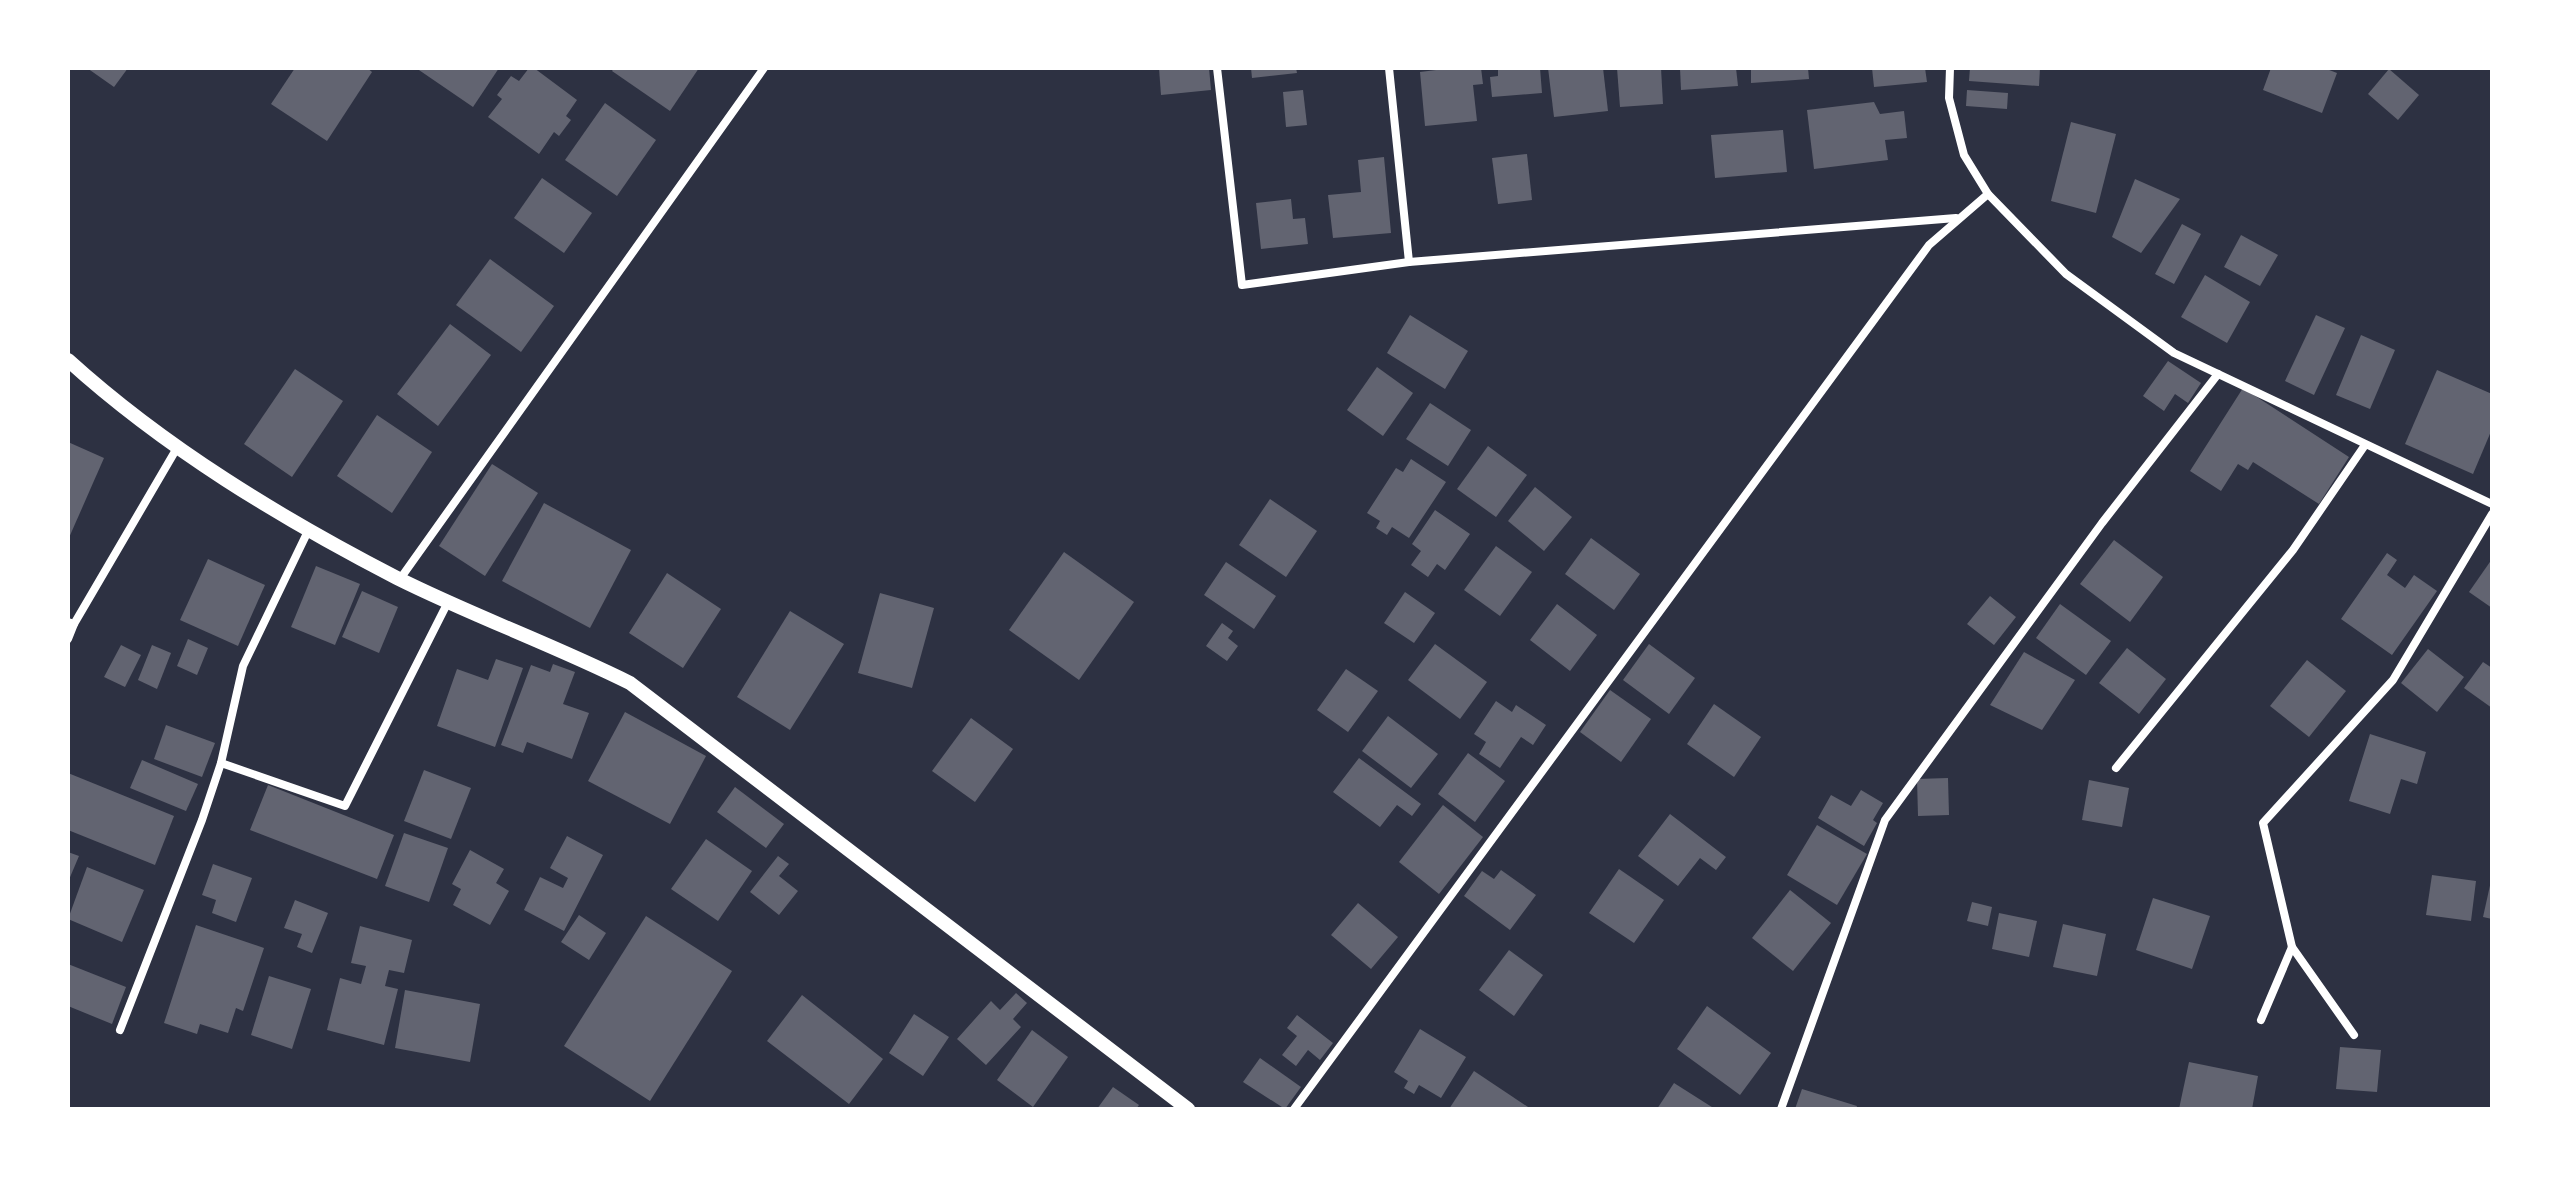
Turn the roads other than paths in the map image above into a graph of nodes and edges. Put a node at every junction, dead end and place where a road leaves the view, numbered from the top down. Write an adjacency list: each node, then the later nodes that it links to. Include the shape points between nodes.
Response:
1 (764, 68): 15 (street)
2 (1217, 68): 7 (street, via 1242,285)
3 (1389, 68): 7 (street)
4 (1950, 68): 5 (street, via 1949,98 1964,155)
5 (1988, 194): 6 (street); 9 (street, via 2066,274 2174,353)
6 (1956, 218): 7 (street); 26 (street, via 1919,257)
7 (1409, 262)
8 (68, 360): 11 (street)
9 (2218, 374): 10 (street); 27 (street, via 1885,820)
10 (2365, 445): 12 (street); 20 (street, via 2293,550)
11 (177, 448): 14 (street); 17 (street)
12 (2492, 504)
13 (2492, 514): 21 (street, via 2393,680 2263,823)
14 (309, 529): 15 (street); 19 (street, via 243,666)
15 (400, 579): 16 (street)
16 (449, 600): 19 (street, via 345,806); 25 (street, via 630,683)
17 (71, 623): 18 (street)
18 (68, 639)
19 (221, 763): 23 (street)
20 (2116, 768)
21 (2292, 947): 22 (street); 24 (street)
22 (2261, 1020)
23 (120, 1030)
24 (2354, 1035)
25 (1188, 1109)
26 (1294, 1109)
27 (1781, 1109)

